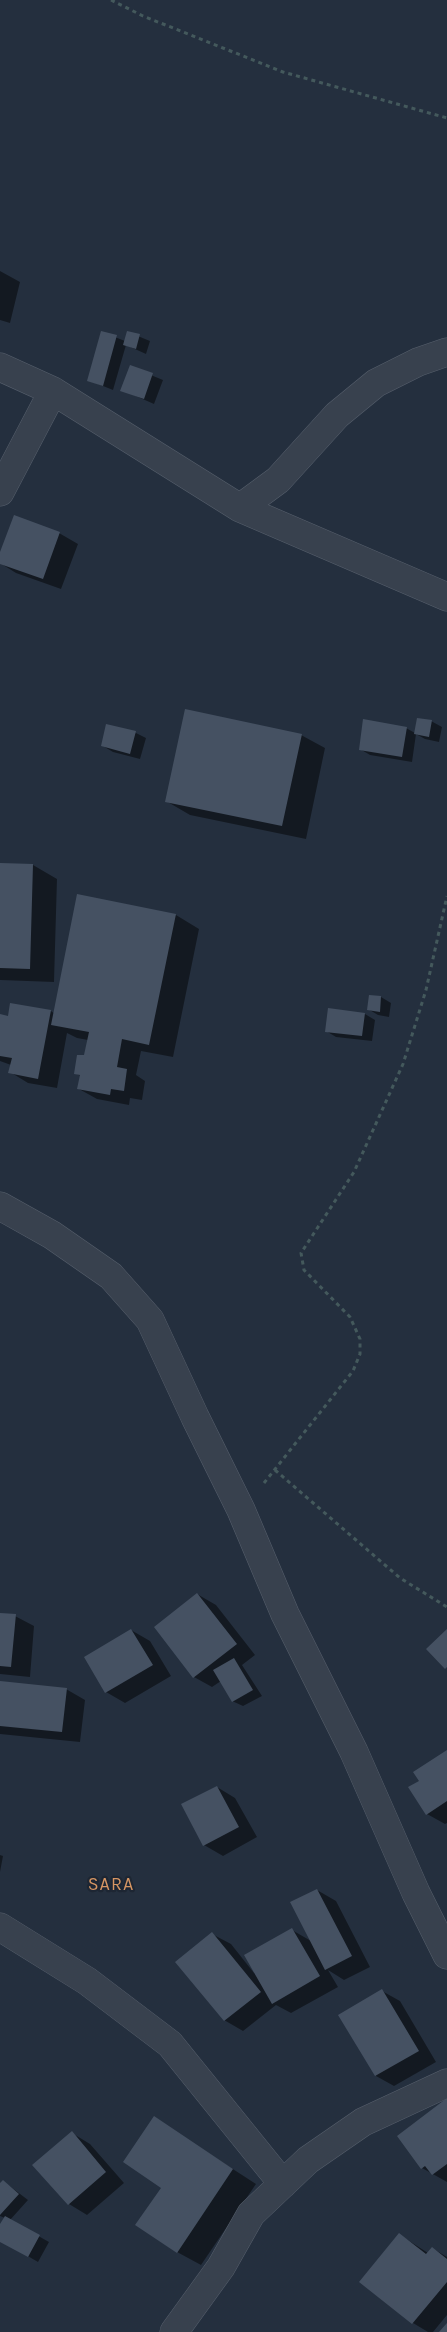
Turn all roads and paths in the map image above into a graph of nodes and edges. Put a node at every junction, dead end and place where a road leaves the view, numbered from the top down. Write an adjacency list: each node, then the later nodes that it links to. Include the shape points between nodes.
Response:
1 (112, 0): 2 (path, via 143,16 283,72)
2 (447, 118)
3 (447, 352): 7 (street, via 376,383 338,415 278,480)
4 (0, 366): 5 (street)
5 (54, 392): 6 (street); 7 (street)
6 (0, 492)
7 (240, 508): 8 (street)
8 (447, 597)
9 (447, 896): 11 (path, via 426,990 403,1064 354,1172 302,1253 304,1270 350,1317 360,1339 360,1354 353,1371)
10 (0, 1206): 12 (street, via 52,1235 111,1276 150,1320)
11 (275, 1470): 12 (path); 13 (path, via 400,1578)
12 (241, 1510): 15 (street, via 285,1614 354,1752)
13 (447, 1606)
14 (0, 1927): 17 (street, via 87,1981 170,2044)
15 (447, 1955)
16 (447, 2083): 17 (street, via 363,2122 308,2160)
17 (283, 2184): 18 (street, via 252,2214 221,2267)
18 (174, 2332)

